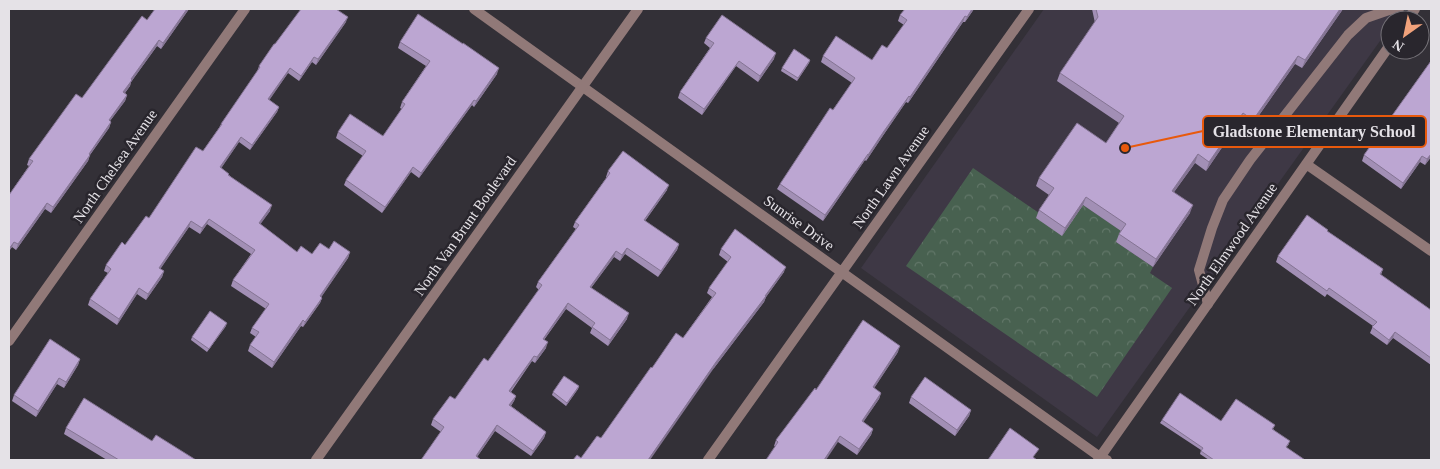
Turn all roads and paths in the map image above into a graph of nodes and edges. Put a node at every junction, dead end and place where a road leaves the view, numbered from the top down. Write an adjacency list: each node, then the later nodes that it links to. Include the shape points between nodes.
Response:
1 (245, 9): 12 (street, North Chelsea Avenue)
2 (474, 9): 7 (street, Sunrise Drive)
3 (638, 9): 7 (street, North Van Brunt Boulevard)
4 (1029, 9): 10 (street, North Lawn Avenue)
5 (1399, 9): 11 (street, via 1366,18 1348,35 1250,160 1223,200 1199,270)
6 (1380, 59): 8 (street, North Elmwood Avenue)
7 (582, 87): 10 (street, Sunrise Drive); 14 (street, North Van Brunt Boulevard)
8 (1306, 164): 9 (street); 11 (street, North Elmwood Avenue)
9 (1431, 251)
10 (842, 272): 13 (street, Sunrise Drive); 15 (street, North Lawn Avenue)
11 (1208, 304): 13 (street, North Elmwood Avenue)
12 (9, 340)
13 (1102, 459)
14 (316, 460)
15 (708, 460)

